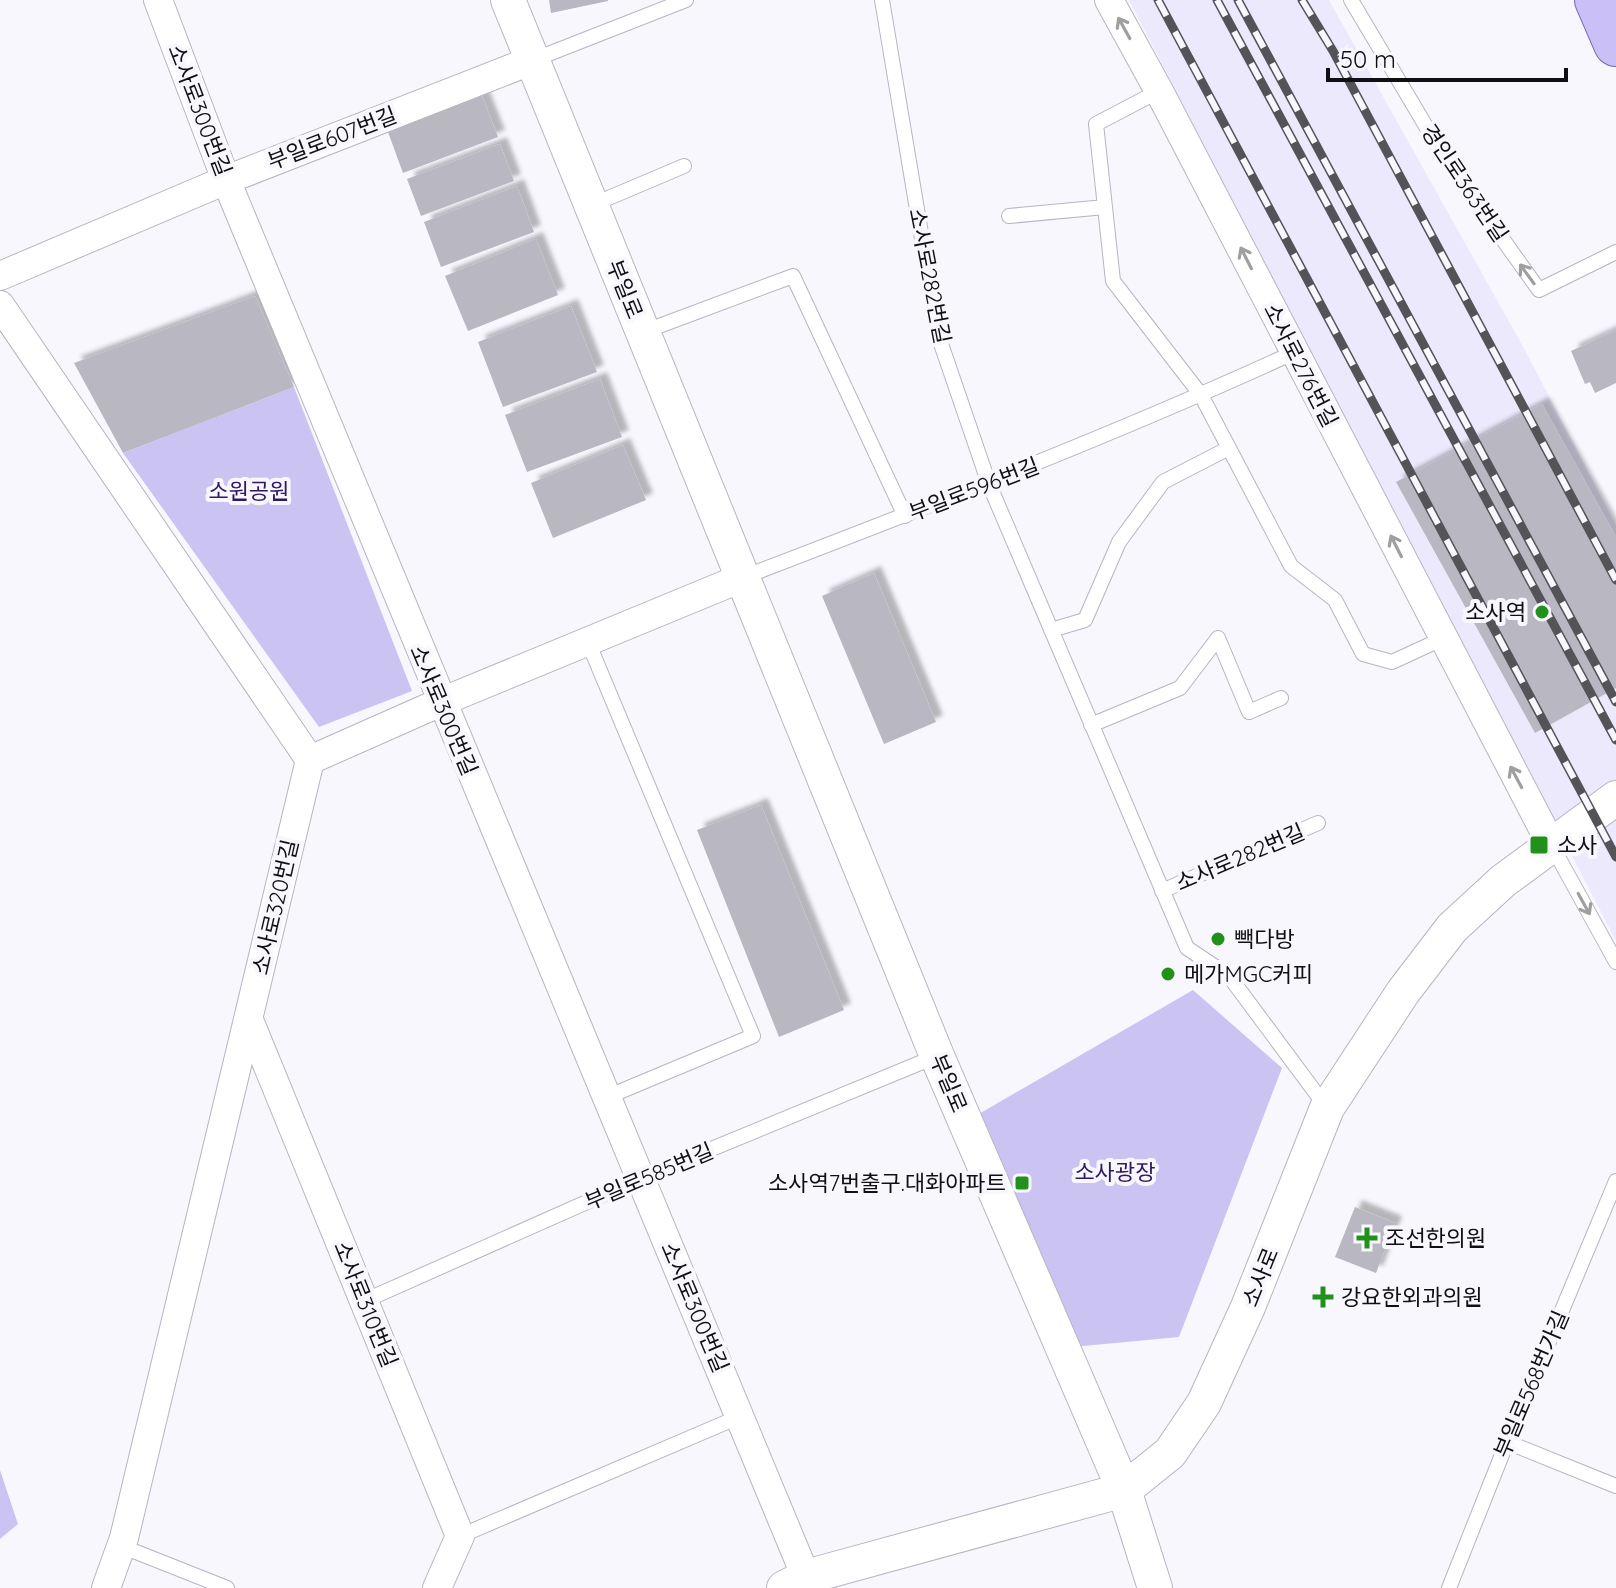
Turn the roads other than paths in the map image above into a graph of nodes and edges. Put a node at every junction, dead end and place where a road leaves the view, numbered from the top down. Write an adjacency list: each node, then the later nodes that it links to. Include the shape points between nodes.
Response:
1 (158, 0): 12 (street, 소사로300번길)
2 (508, 0): 9 (street, 부일로)
3 (686, 0): 9 (lane)
4 (882, 0): 23 (lane, 소사로282번길, via 938,335)
5 (1109, 0): 10 (street, 소사로276번길, one-way to 5)
6 (1351, 0): 16 (lane, 경인로363번길, one-way to 6, via 1539,290 1446,160)
7 (1597, 0): 8 (main road)
8 (1616, 44)
9 (533, 60): 12 (street, 부일로607번길); 13 (street, 부일로)
10 (1159, 91): 14 (lane, via 1096,124); 20 (street, 소사로276번길, one-way to 10)
11 (684, 166): 13 (lane)
12 (226, 180): 17 (street, 부일로607번길); 30 (street, 소사로300번길)
13 (591, 205): 19 (street, 부일로)
14 (1105, 207): 15 (lane); 21 (lane, via 1113,281)
15 (1009, 216)
16 (1616, 252)
17 (0, 276)
18 (0, 305): 32 (street)
19 (643, 332): 24 (lane, via 793,276); 25 (street, 부일로)
20 (1295, 352): 21 (lane, 부일로596번길); 27 (street, 소사로276번길, one-way to 20)
21 (1201, 395): 22 (lane); 23 (lane, 부일로596번길)
22 (1229, 448): 26 (lane, via 1163,482 1119,542 1085,620); 27 (lane, via 1291,566 1335,600 1363,654 1392,662)
23 (989, 484): 24 (lane, 부일로596번길); 26 (lane, 소사로282번길)
24 (905, 516): 25 (lane, 부일로596번길)
25 (744, 577): 28 (street); 39 (street, 부일로)
26 (1051, 630): 31 (lane, 소사로282번길)
27 (1444, 638): 35 (street, 소사로276번길, one-way to 27)
28 (588, 642): 30 (street); 40 (lane, via 753,1036)
29 (1281, 698): 31 (lane, via 1249,712 1218,638 1180,688)
30 (441, 702): 32 (street); 40 (street, 소사로300번길)
31 (1091, 725): 36 (lane, 소사로282번길)
32 (310, 760): 38 (street, 소사로320번길)
33 (1616, 798): 35 (street, 소사로)
34 (1318, 823): 36 (lane, 소사로282번길)
35 (1552, 846): 37 (lane, one-way to 37); 41 (street, 소사로, via 1503,881 1452,928)
36 (1162, 891): 41 (lane, 소사로282번길, via 1187,948 1229,976)
37 (1616, 962)
38 (249, 1020): 44 (street, 소사로310번길); 50 (street, 소사로320번길)
39 (937, 1056): 42 (lane, 부일로585번길); 48 (street, 부일로)
40 (607, 1097): 42 (street, 소사로300번길)
41 (1327, 1108): 48 (street, 소사로, via 1204,1403 1170,1453)
42 (641, 1178): 44 (lane, 부일로585번길); 45 (street, 소사로300번길)
43 (1616, 1181): 46 (lane, 부일로568번가길)
44 (364, 1301): 49 (street, 소사로310번길)
45 (741, 1416): 49 (lane); 51 (street, 소사로300번길)
46 (1507, 1442): 47 (lane); 56 (lane, 부일로568번가길)
47 (1616, 1486)
48 (1124, 1490): 51 (street, 소사로); 55 (street, 부일로)
49 (460, 1536): 54 (street)
50 (121, 1546): 52 (street, 소사로320번길); 53 (lane)
51 (795, 1582)
52 (106, 1588)
53 (227, 1588)
54 (437, 1588)
55 (1155, 1588)
56 (1449, 1588)

